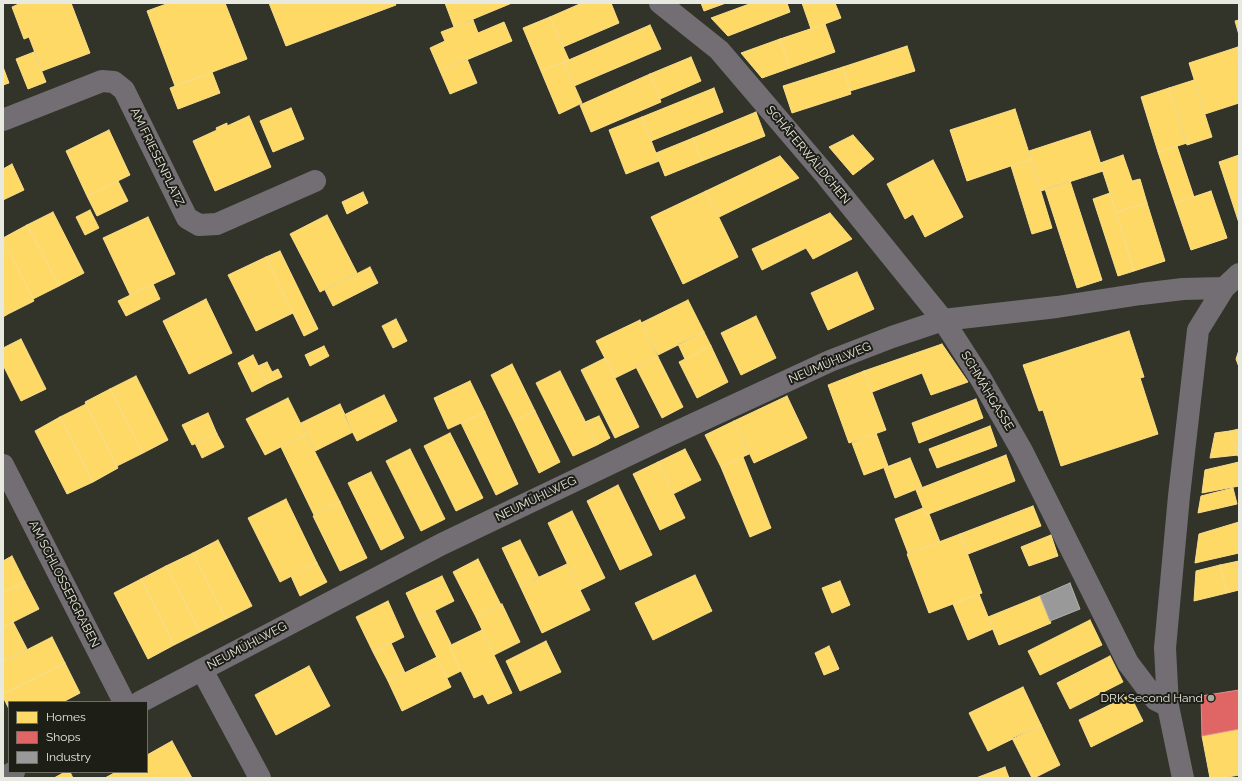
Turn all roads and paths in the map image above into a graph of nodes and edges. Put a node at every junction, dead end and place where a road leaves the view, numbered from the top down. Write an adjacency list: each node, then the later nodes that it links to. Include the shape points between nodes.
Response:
1 (660, 3): 5 (street, SCHÄFERWÄLDCHEN, via 719,50 824,173)
2 (3, 120): 3 (street, AM FRIESENPLATZ, via 102,81 114,82 124,90 187,218 199,225 217,224)
3 (315, 181)
4 (1232, 281): 5 (street, via 1057,307); 10 (street, via 1198,330 1165,648)
5 (943, 320): 7 (street, NEUMÜHLWEG, via 830,361 670,435 442,544); 10 (street, SCHMÄHGASSE, via 981,379 1022,451 1128,663 1156,700)
6 (3, 465): 8 (street, AM SCHLOSSERGRABEN)
7 (202, 670): 9 (street, NEUMÜHLWEG); 13 (street)
8 (123, 701)
9 (142, 701)
10 (1168, 706): 14 (street)
11 (12, 773): 12 (street)
12 (3, 778)
13 (260, 778)
14 (1183, 778)

